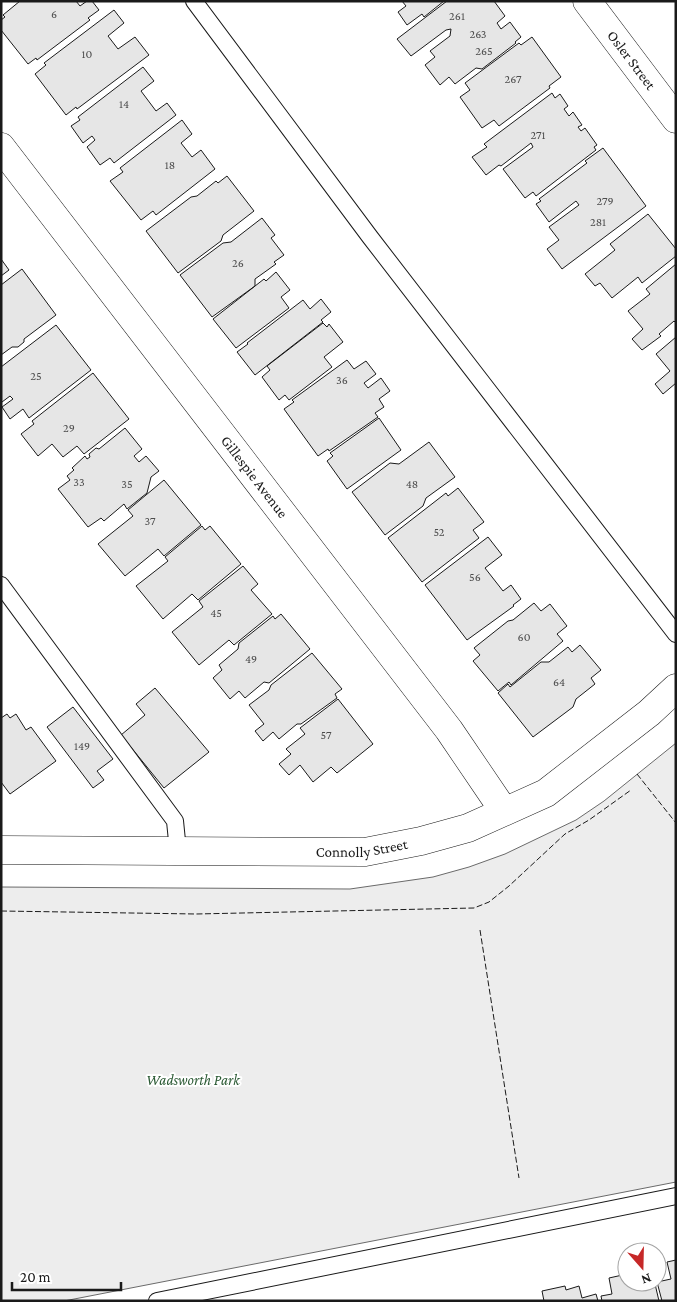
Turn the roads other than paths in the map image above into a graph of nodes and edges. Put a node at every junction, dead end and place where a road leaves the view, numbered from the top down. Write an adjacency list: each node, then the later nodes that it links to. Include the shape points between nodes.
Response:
1 (194, 1): 6 (lane, via 370,237)
2 (587, 1): 3 (street, Osler Street)
3 (676, 119)
4 (1, 147): 8 (street, Gillespie Avenue, via 449,730)
5 (1, 585): 10 (lane, via 175,821)
6 (676, 634)
7 (676, 688): 8 (street, Connolly Street, via 546,793)
8 (504, 810): 10 (street, Connolly Street, via 468,828 365,852)
9 (1, 850): 10 (street, Connolly Street)
10 (178, 851)
11 (676, 1196): 12 (lane)
12 (158, 1301)

